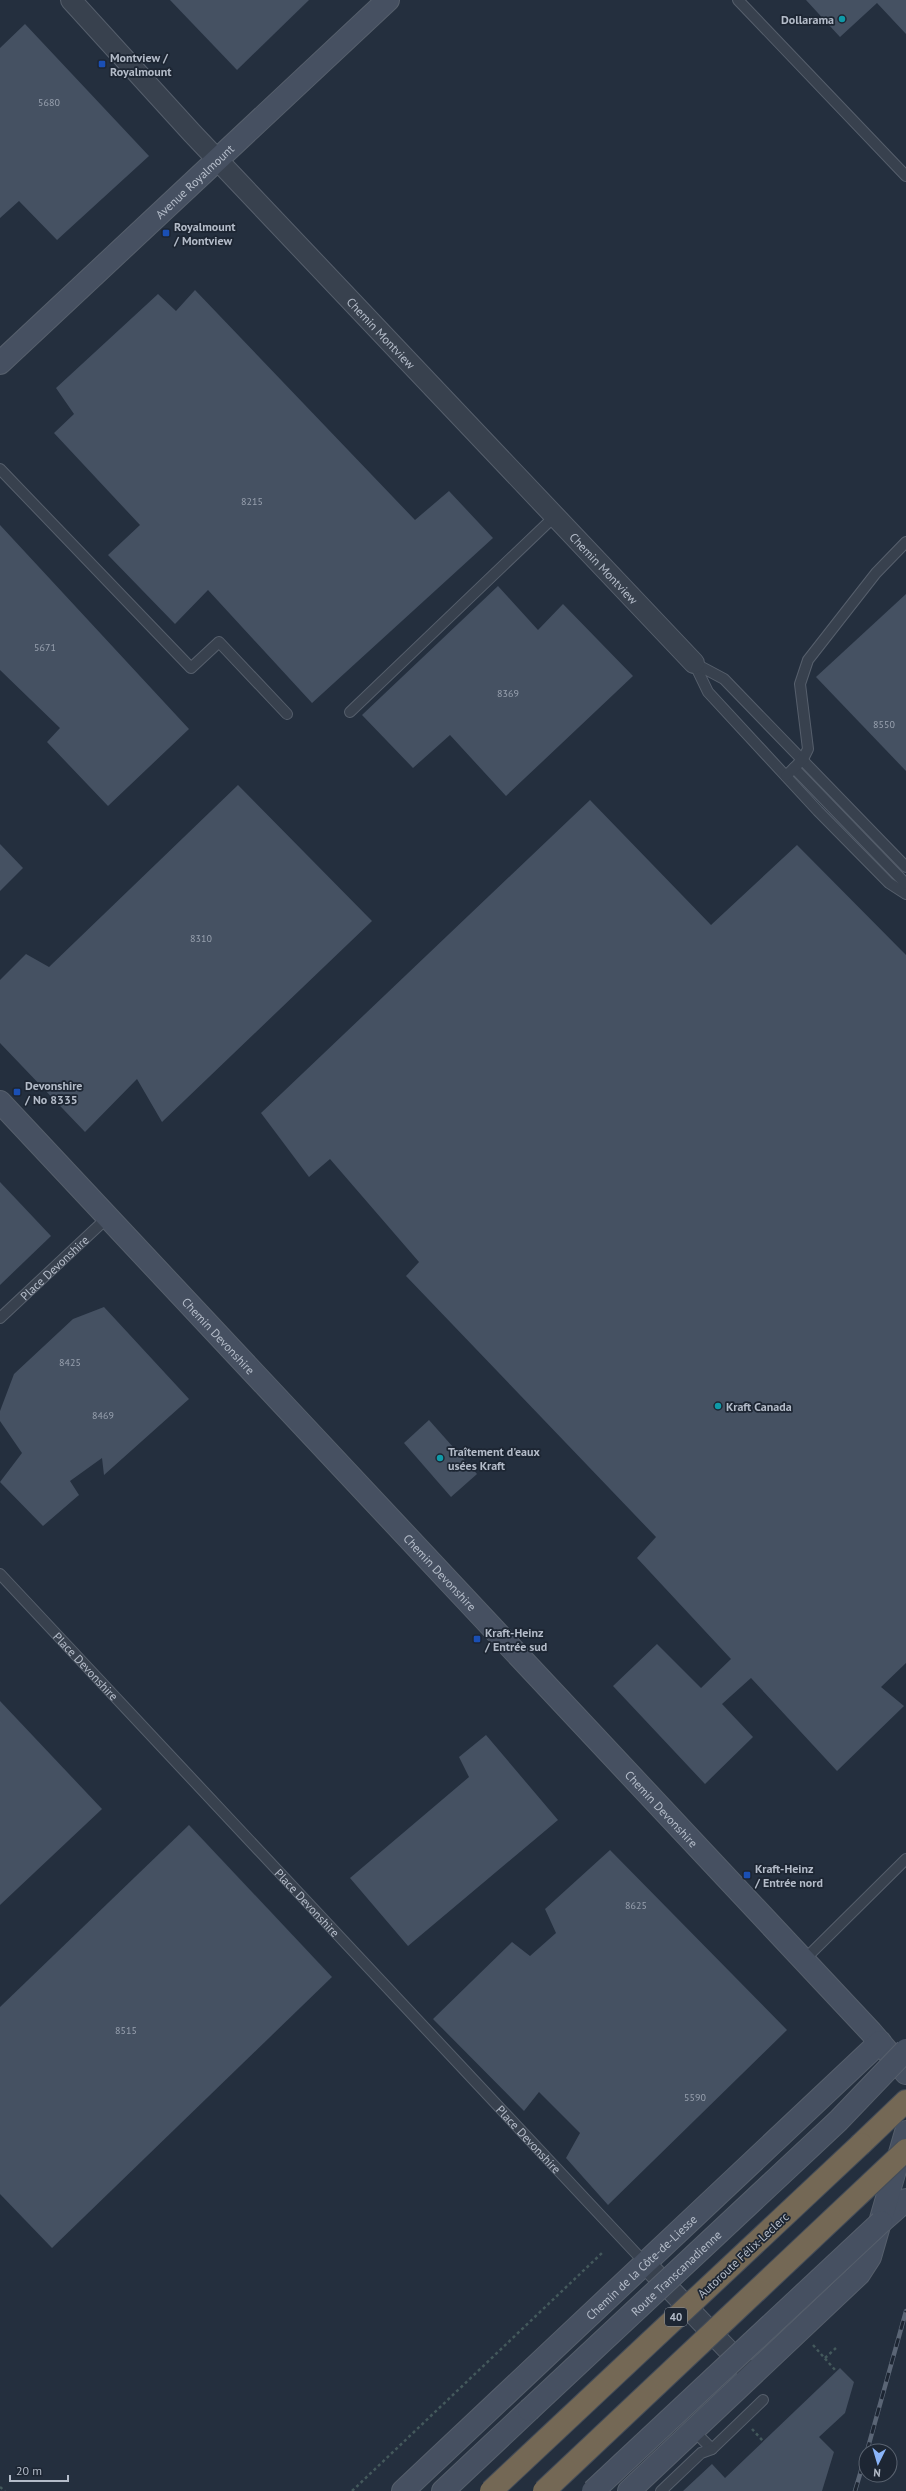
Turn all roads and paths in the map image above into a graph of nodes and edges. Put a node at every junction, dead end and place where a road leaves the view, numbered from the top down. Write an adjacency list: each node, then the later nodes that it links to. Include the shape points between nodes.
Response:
1 (71, 0): 4 (street, Chemin Montview)
2 (388, 0): 4 (street, Avenue Royalmount)
3 (738, 0): 5 (lane)
4 (217, 160): 6 (street, Avenue Royalmount); 8 (street, Chemin Montview)
5 (906, 176)
6 (0, 363)
7 (0, 469): 12 (lane, via 191,668 219,642)
8 (555, 516): 10 (street, Chemin Montview); 11 (lane)
9 (906, 542): 13 (lane, via 876,573 814,650 803,670 800,684 808,749)
10 (694, 663): 13 (lane, via 724,679); 15 (lane, via 708,692)
11 (350, 712)
12 (287, 714)
13 (803, 759): 14 (lane); 16 (lane)
14 (794, 768): 15 (lane); 17 (lane)
15 (786, 776): 18 (lane, via 889,883)
16 (906, 867)
17 (906, 884)
18 (906, 894)
19 (0, 1102): 20 (street, Chemin Devonshire)
20 (108, 1217): 21 (lane, Place Devonshire); 24 (street, Chemin Devonshire)
21 (0, 1318)
22 (0, 1574): 33 (lane, Place Devonshire)
23 (906, 1859): 24 (lane)
24 (803, 1960): 25 (street, Chemin Devonshire)
25 (880, 2042): 27 (street, Chemin Devonshire); 33 (street, Chemin de la Côte-de-Liesse)
26 (906, 2050): 46 (street, Route Transcanadienne, bridge, via 838,2121)
27 (906, 2073)
28 (906, 2101): 47 (highway, Autoroute Félix-Leclerc / 40, bridge)
29 (906, 2132): 38 (street, via 870,2257 859,2274)
30 (906, 2150): 48 (highway, bridge)
31 (906, 2200): 49 (street, bridge)
32 (603, 2252): 44 (path)
33 (646, 2264): 38 (street); 45 (street, Chemin de la Côte-de-Liesse)
34 (810, 2341): 36 (path)
35 (836, 2348): 36 (path)
36 (825, 2358): 37 (path)
37 (836, 2371)
38 (752, 2375): 40 (street)
39 (763, 2400): 41 (lane)
40 (693, 2430): 41 (lane); 50 (street)
41 (712, 2448): 51 (lane, via 701,2453)
42 (0, 2487): 43 (path)
43 (4, 2491)
44 (352, 2491)
45 (403, 2491)
46 (442, 2491)
47 (491, 2491)
48 (544, 2491)
49 (593, 2491)
50 (630, 2491)
51 (661, 2491)

